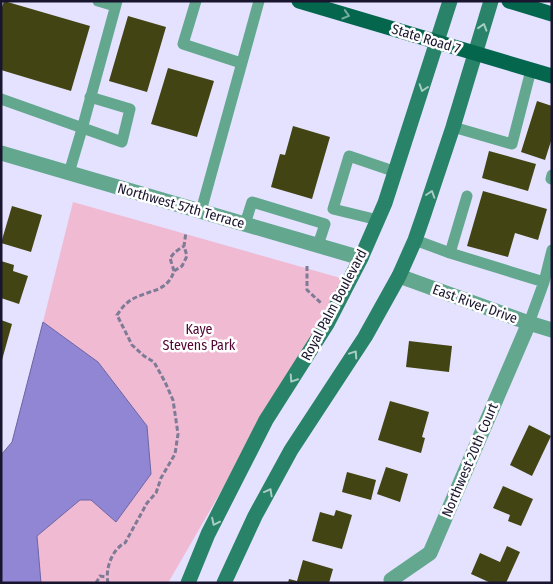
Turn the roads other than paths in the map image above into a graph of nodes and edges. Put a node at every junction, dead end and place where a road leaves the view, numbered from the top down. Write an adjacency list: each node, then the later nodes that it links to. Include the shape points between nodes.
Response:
1 (98, 1): 8 (lane)
2 (196, 1): 12 (lane, via 183,44)
3 (259, 1): 12 (lane)
4 (300, 1): 10 (main road, State Road 7, one-way to 10)
5 (450, 1): 10 (main road, Royal Palm Boulevard)
6 (491, 1): 11 (main road, one-way to 6)
7 (509, 1): 9 (main road)
8 (116, 4): 15 (lane)
9 (552, 14)
10 (438, 42): 11 (main road, State Road 7); 20 (main road, Royal Palm Boulevard, one-way to 20)
11 (476, 54): 13 (main road, State Road 7); 17 (main road)
12 (241, 63): 23 (lane)
13 (531, 70): 14 (main road, State Road 7); 17 (lane, via 512,144)
14 (552, 76)
15 (90, 97): 18 (lane); 18 (lane, via 130,109 122,142)
16 (1, 100): 18 (lane)
17 (453, 127): 26 (main road, one-way to 17)
18 (82, 130): 21 (lane)
19 (1, 153): 21 (street, Northwest 57th Terrace)
20 (396, 172): 24 (main road, Royal Palm Boulevard); 24 (lane, via 349,156 333,209)
21 (69, 173): 23 (street, Northwest 57th Terrace)
22 (467, 196): 29 (lane)
23 (201, 211): 25 (street, Northwest 57th Terrace)
24 (378, 220): 30 (main road, Royal Palm Boulevard)
25 (245, 224): 27 (street, Northwest 57th Terrace); 27 (lane, via 252,202 325,224)
26 (415, 240): 29 (lane); 31 (main road)
27 (318, 246): 30 (street, Northwest 57th Terrace)
28 (552, 250): 32 (lane)
29 (450, 253): 32 (lane)
30 (361, 258): 36 (main road, Royal Palm Boulevard, one-way to 36, via 327,324 266,420 208,534)
31 (399, 276): 33 (street, East River Drive); 37 (main road, one-way to 31, via 291,450 366,337)
32 (544, 282): 33 (lane)
33 (529, 323): 34 (street, East River Drive); 35 (street, Northwest 20th Court, via 430,553)
34 (552, 330)
35 (391, 580)
36 (188, 583)
37 (224, 583)

